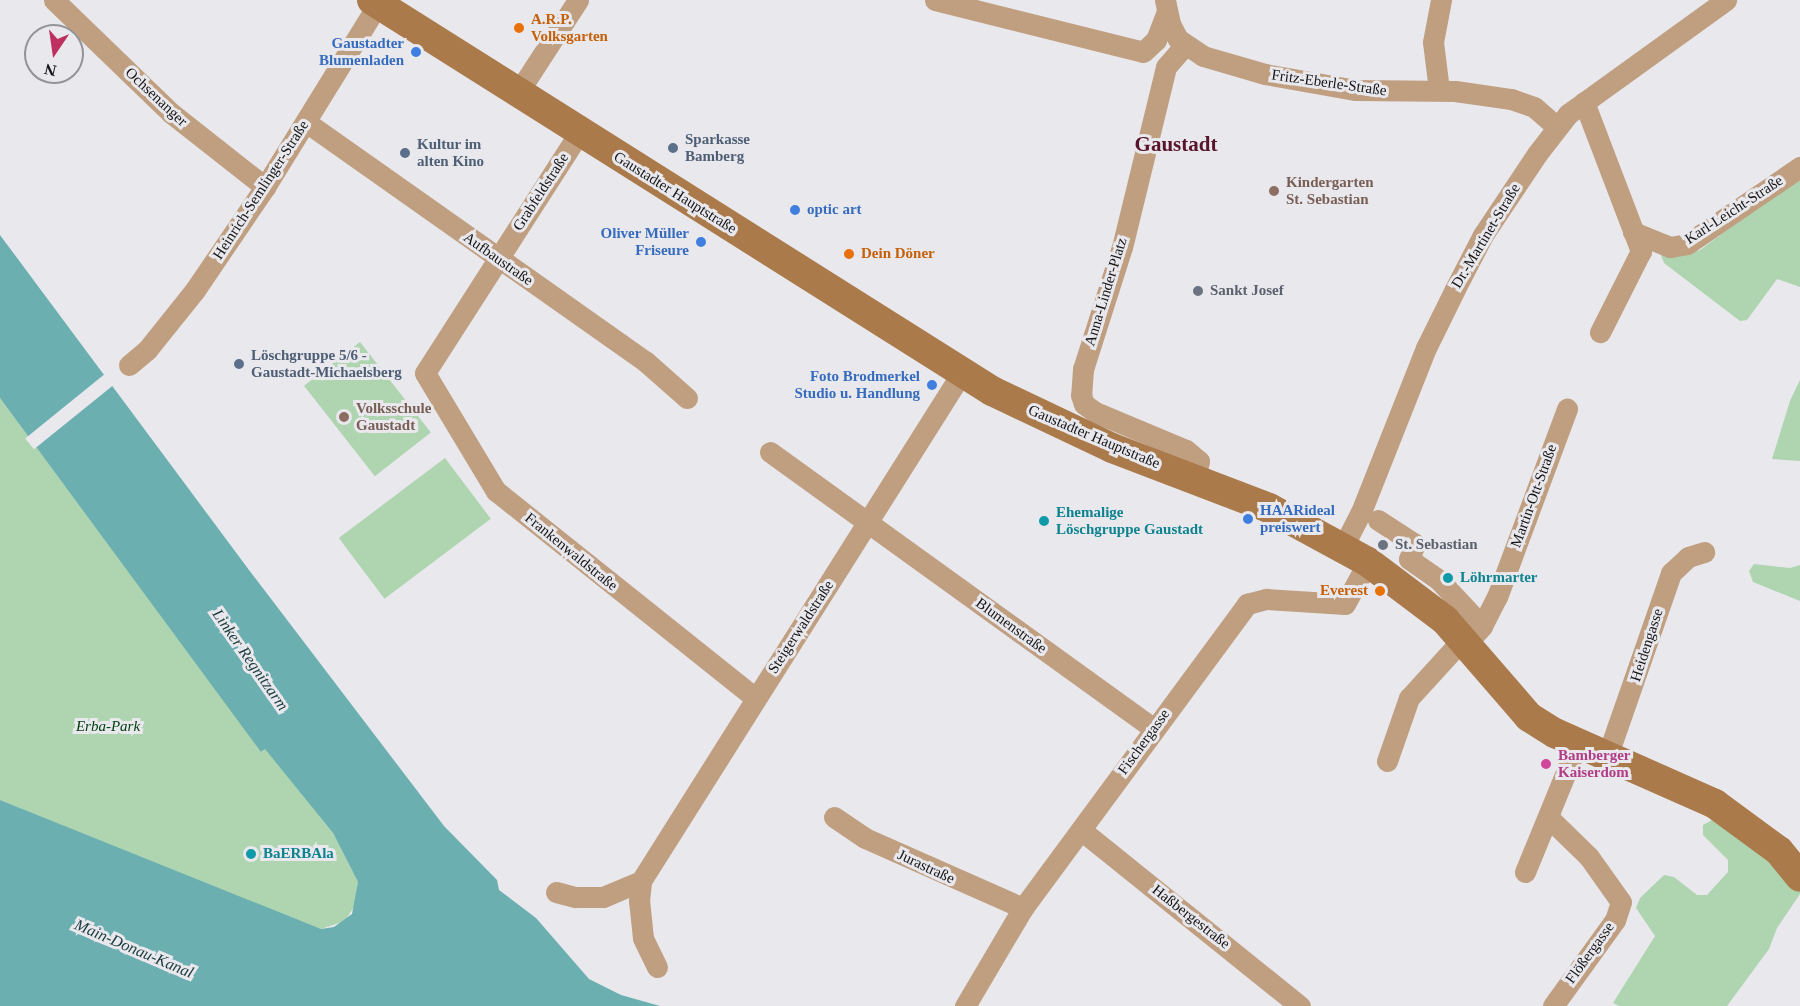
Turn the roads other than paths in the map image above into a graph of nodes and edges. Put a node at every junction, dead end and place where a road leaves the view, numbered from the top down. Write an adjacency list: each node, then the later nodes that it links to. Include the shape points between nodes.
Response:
1 (54, 0): 17 (street, Ochsenanger, via 171,113)
2 (578, 0): 11 (street)
3 (935, 0): 8 (street)
4 (1441, 0): 10 (street, via 1433,42)
5 (1726, 0): 12 (street, Dr.-Martinet-Straße)
6 (375, 2): 11 (street, Gaustadter Hauptstraße); 13 (street, Heinrich-Semlinger-Straße)
7 (1165, 7): 8 (street, via 1156,40); 9 (street, Fritz-Eberle-Straße)
8 (1143, 52): 9 (street)
9 (1178, 52): 10 (street, Fritz-Eberle-Straße, via 1296,81 1378,93); 27 (street, Anna-Linder-Platz, via 1143,149 1122,247 1083,369 1081,394 1084,404 1105,418 1186,450 1199,461)
10 (1439, 90): 14 (street, Fritz-Eberle-Straße, via 1477,92 1522,102)
11 (517, 94): 15 (street, Gaustadter Hauptstraße)
12 (1584, 102): 14 (street, Dr.-Martinet-Straße); 18 (street)
13 (306, 122): 17 (street, Heinrich-Semlinger-Straße); 19 (street, Aufbaustraße)
14 (1556, 126): 31 (street, Dr.-Martinet-Straße, via 1484,235 1426,348 1361,512)
15 (579, 133): 19 (street, Grabfeldstraße); 23 (street, Gaustadter Hauptstraße)
16 (1800, 167): 18 (street, Karl-Leicht-Straße, via 1687,244 1670,247)
17 (265, 187): 21 (street, Heinrich-Semlinger-Straße, via 182,307 147,350)
18 (1633, 232): 20 (street, via 1641,251)
19 (498, 259): 22 (street, Grabfeldstraße); 24 (street, Aufbaustraße, via 645,361)
20 (1600, 332)
21 (129, 365)
22 (425, 373): 33 (street, Frankenwaldstraße, via 496,491)
23 (961, 374): 27 (street, Gaustadter Hauptstraße, via 1072,431); 29 (street, Steigerwaldstraße)
24 (687, 398)
25 (1567, 409): 32 (street, Martin-Ott-Straße, via 1497,597)
26 (770, 452): 29 (street)
27 (1196, 478): 31 (street, Gaustadter Hauptstraße, via 1269,508)
28 (1378, 520): 32 (street, Gaustadter Hauptstraße, via 1415,544 1409,559 1439,580)
29 (869, 523): 33 (street, Steigerwaldstraße); 34 (street, Blumenstraße)
30 (1704, 552): 36 (street, Heidengasse, via 1677,563 1671,573)
31 (1355, 554): 32 (street, Gaustadter Hauptstraße); 34 (street, Fischergasse, via 1344,604 1262,599 1247,604)
32 (1470, 637): 35 (street, Gaustadter Hauptstraße, via 1529,717); 37 (street, Martin-Ott-Straße, via 1409,698)
33 (755, 698): 43 (street, Steigerwaldstraße)
34 (1153, 728): 40 (street, Fischergasse)
35 (1578, 743): 36 (street, Gaustadter Hauptstraße); 39 (street)
36 (1608, 754): 41 (street, Gaustadter Hauptstraße, via 1715,804)
37 (1387, 761)
38 (834, 817): 45 (street, Jurastraße, via 865,838)
39 (1548, 817): 42 (street); 47 (street, Flößergasse, via 1567,833 1621,903 1615,920)
40 (1081, 830): 45 (street, Fischergasse); 49 (street, Haßbergestraße)
41 (1796, 862)
42 (1525, 872)
43 (641, 881): 44 (street, via 603,897); 46 (street, via 643,938)
44 (556, 892)
45 (1023, 908): 48 (street, Fischergasse)
46 (657, 967)
47 (1554, 1004)
48 (965, 1006)
49 (1300, 1006)

